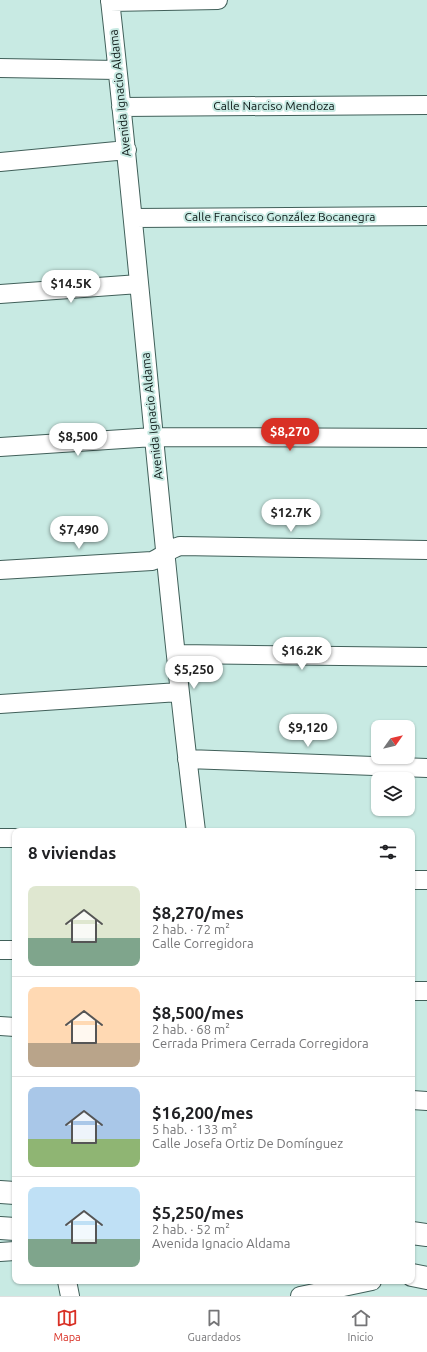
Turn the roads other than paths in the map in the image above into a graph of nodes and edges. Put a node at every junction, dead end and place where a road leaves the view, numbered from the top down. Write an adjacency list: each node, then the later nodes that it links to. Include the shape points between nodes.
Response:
1 (218, 0): 2 (street)
2 (110, 1): 4 (street, Avenida Ignacio Aldama)
3 (0, 68): 4 (street)
4 (117, 70): 6 (street, Avenida Ignacio Aldama)
5 (427, 105): 6 (street, Calle Narciso Mendoza)
6 (121, 108): 7 (street, Avenida Ignacio Aldama)
7 (126, 150): 8 (street); 10 (street, Avenida Ignacio Aldama)
8 (0, 162)
9 (427, 216): 10 (street, Calle Francisco González Bocanegra)
10 (133, 218): 11 (street, Avenida Ignacio Aldama)
11 (139, 284): 12 (street); 13 (street, Avenida Ignacio Aldama)
12 (0, 294)
13 (154, 437): 14 (street); 15 (street); 17 (street, Avenida Ignacio Aldama)
14 (427, 438)
15 (0, 447)
16 (427, 550): 17 (street, via 180,546)
17 (166, 553): 18 (street, via 152,561); 19 (street, Avenida Ignacio Aldama)
18 (0, 570)
19 (177, 654): 20 (street); 21 (street, Avenida Ignacio Aldama)
20 (427, 657)
21 (180, 692): 22 (street); 23 (street, Avenida Ignacio Aldama)
22 (0, 704)
23 (187, 759): 24 (street); 25 (street, Avenida Ignacio Aldama)
24 (427, 768)
25 (196, 828)
26 (0, 838): 27 (street)
27 (12, 838)
28 (415, 880): 29 (street)
29 (427, 880)
30 (0, 950): 31 (street)
31 (12, 950)
32 (415, 991): 33 (street)
33 (427, 991)
34 (0, 1026): 35 (street)
35 (12, 1026)
36 (415, 1100): 37 (street)
37 (427, 1101)
38 (0, 1192): 39 (main road)
39 (12, 1193)
40 (0, 1228): 41 (main road)
41 (12, 1230)
42 (415, 1233): 43 (main road)
43 (427, 1235)
44 (0, 1252): 45 (street)
45 (12, 1252)
46 (415, 1276): 47 (main road)
47 (427, 1278)
48 (68, 1284): 50 (street)
49 (358, 1284): 51 (street)
50 (70, 1296)
51 (300, 1296)

